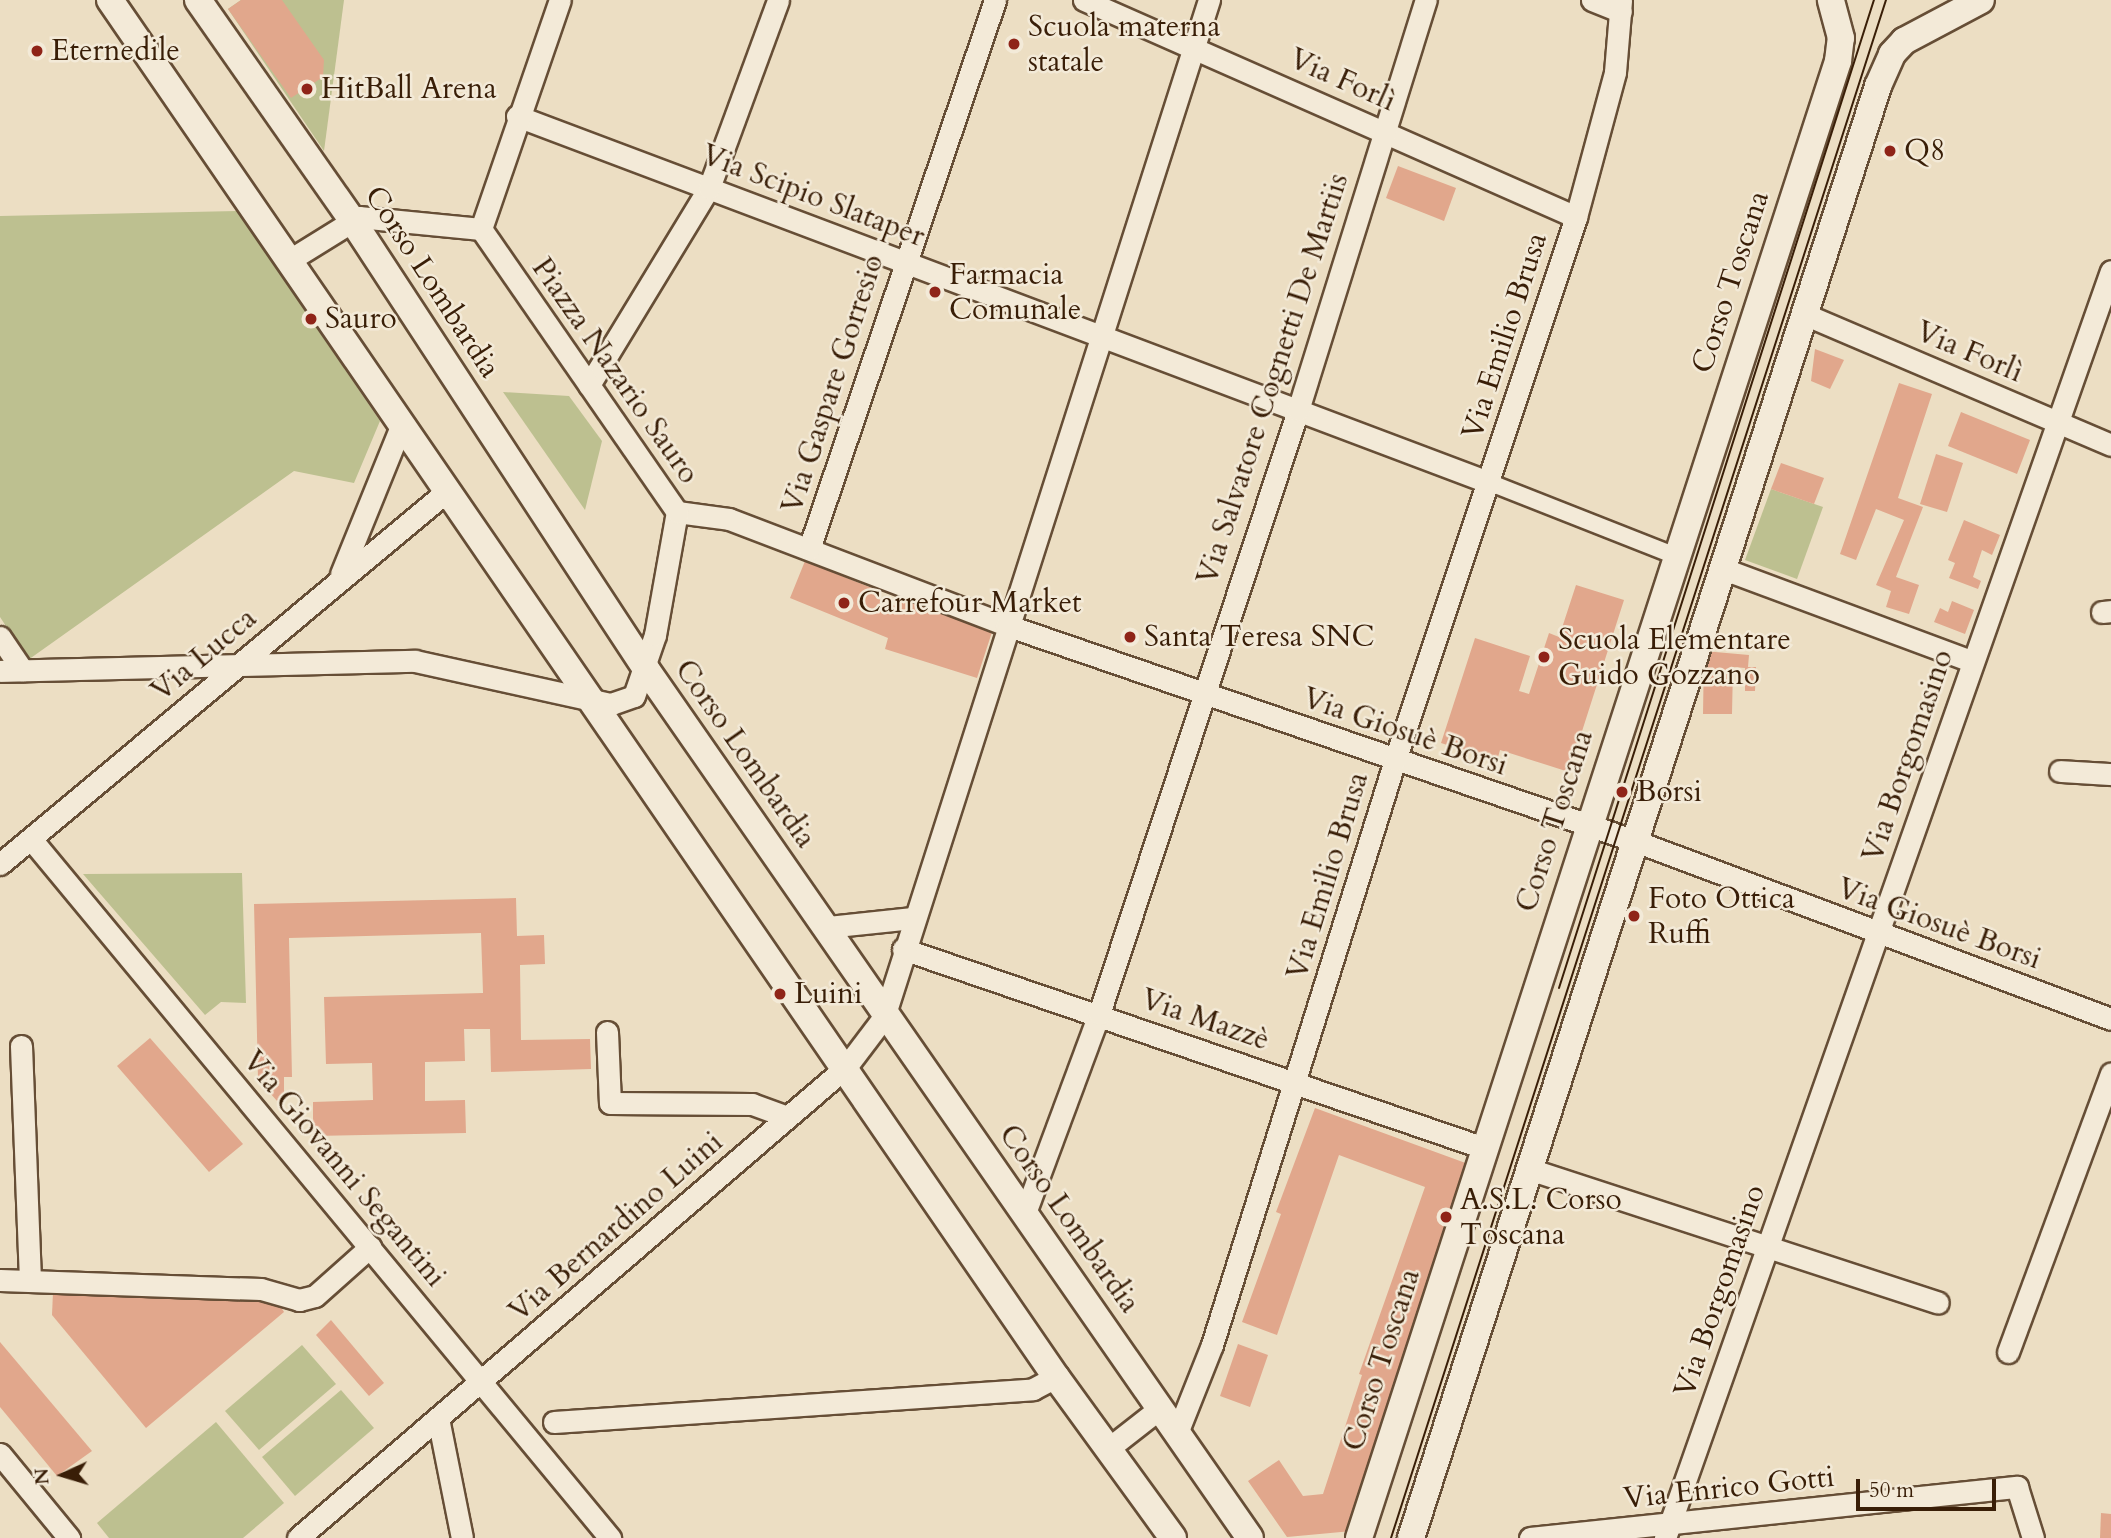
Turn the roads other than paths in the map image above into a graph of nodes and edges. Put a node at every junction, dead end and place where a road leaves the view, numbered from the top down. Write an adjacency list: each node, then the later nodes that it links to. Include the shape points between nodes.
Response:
1 (110, 0): 20 (street)
2 (198, 0): 18 (street, Corso Lombardia)
3 (560, 0): 14 (street)
4 (778, 0): 16 (street)
5 (995, 0): 21 (street, Via Gaspare Gorresio)
6 (1084, 0): 13 (street, Via Forlì)
7 (1209, 0): 13 (street, Via Bernardino Luini)
8 (1426, 0): 15 (street, Via Salvatore Cognetti De Martiis)
9 (1592, 0): 12 (street)
10 (1981, 0): 23 (street, via 1917,31 1892,54)
11 (1832, 2): 34 (street, Corso Toscana, via 1841,38 1838,61)
12 (1621, 6): 17 (street, Via Emilio Brusa, via 1615,72)
13 (1194, 47): 15 (street, Via Forlì); 24 (street, Via Bernardino Luini)
14 (517, 116): 16 (street, Via Scipio Slataper); 19 (street)
15 (1383, 130): 17 (street, Via Forlì); 26 (street, Via Salvatore Cognetti De Martiis)
16 (709, 188): 21 (street, Via Scipio Slataper); 25 (street)
17 (1576, 217): 30 (street, Via Emilio Brusa)
18 (352, 220): 19 (street); 20 (street); 41 (street, Corso Lombardia)
19 (481, 229): 25 (street, Piazza Nazario Sauro)
20 (288, 261): 28 (street)
21 (905, 262): 24 (street, Via Scipio Slataper); 33 (street, Via Gaspare Gorresio)
22 (2111, 271): 27 (street, Via Borgomasino)
23 (1804, 314): 27 (street, Via Forlì); 35 (street)
24 (1098, 335): 26 (street, Via Scipio Slataper); 37 (street, Via Bernardino Luini)
25 (589, 385): 32 (street, Piazza Nazario Sauro)
26 (1298, 410): 30 (street, Via Scipio Slataper); 44 (street, Via Salvatore Cognetti De Martiis)
27 (2061, 423): 29 (street, Via Forlì); 39 (street, Via Borgomasino)
28 (402, 424): 31 (street); 36 (street)
29 (2111, 445)
30 (1488, 482): 34 (street, Via Scipio Slataper); 46 (street, Via Emilio Brusa)
31 (447, 491): 36 (street, Via Lucca); 45 (street)
32 (677, 512): 33 (street, Via Giosuè Borsi, via 729,519); 41 (street, Piazza Nazario Sauro)
33 (809, 550): 37 (street, Via Giosuè Borsi)
34 (1676, 555): 49 (street, Corso Toscana)
35 (1721, 568): 39 (street); 51 (street)
36 (340, 576): 40 (street, Via Lucca)
37 (1006, 625): 44 (street, Via Giosuè Borsi); 53 (street, Via Bernardino Luini)
38 (0, 637): 42 (street)
39 (1970, 661): 55 (street, Via Borgomasino)
40 (243, 663): 42 (street, Piazza Nazario Sauro); 45 (street, Piazza Nazario Sauro, via 415,661); 50 (street, Via Lucca)
41 (646, 669): 45 (street, Piazza Nazario Sauro, via 634,696 624,702); 54 (street, Corso Lombardia)
42 (22, 670): 43 (street, Piazza Nazario Sauro)
43 (0, 671)
44 (1204, 693): 46 (street, Via Giosuè Borsi); 57 (street, Via Salvatore Cognetti De Martiis)
45 (594, 701): 62 (street)
46 (1395, 760): 49 (street, Via Giosuè Borsi); 64 (street, Via Emilio Brusa)
47 (2060, 771): 48 (street)
48 (2111, 774)
49 (1587, 827): 51 (street, Via Giosuè Borsi); 66 (street, Corso Toscana)
50 (31, 839): 52 (street, Via Lucca); 70 (street, Via Giovanni Segantini)
51 (1634, 841): 55 (street, Via Giosuè Borsi); 67 (street)
52 (0, 864)
53 (912, 918): 54 (street); 56 (street, Via Bernardino Luini)
54 (827, 927): 58 (street, Corso Lombardia)
55 (1879, 933): 59 (street, Via Giosuè Borsi); 69 (street, Via Borgomasino)
56 (903, 949): 57 (street, Via Mazzè); 58 (street, Via Bernardino Luini)
57 (1099, 1014): 64 (street, Via Mazzè); 68 (street, Via Salvatore Cognetti De Martiis)
58 (884, 1017): 62 (street, Via Bernardino Luini); 68 (street, Corso Lombardia)
59 (2111, 1019)
60 (607, 1032): 65 (street, via 610,1103 752,1104)
61 (21, 1045): 72 (street)
62 (846, 1067): 65 (street, Via Bernardino Luini); 75 (street)
63 (2111, 1073): 74 (street)
64 (1296, 1083): 66 (street, Via Mazzè); 80 (street, Via Emilio Brusa, via 1212,1345)
65 (788, 1117): 76 (street, Via Bernardino Luini)
66 (1487, 1149): 91 (street, Corso Toscana)
67 (1528, 1169): 69 (street); 84 (street)
68 (1025, 1213): 77 (street, Corso Lombardia)
69 (1768, 1246): 73 (street); 83 (street, Via Borgomasino)
70 (370, 1247): 72 (street, via 315,1296 299,1300 261,1289); 76 (street, Via Giovanni Segantini)
71 (0, 1280): 72 (street)
72 (30, 1280)
73 (1938, 1303)
74 (2008, 1352)
75 (1056, 1377): 79 (street, via 1033,1389); 81 (street)
76 (482, 1382): 78 (street, Via Bernardino Luini); 88 (street, Via Giovanni Segantini)
77 (1160, 1408): 80 (street, Corso Lombardia); 81 (street)
78 (438, 1418): 86 (street, Via Bernardino Luini); 87 (street)
79 (554, 1422)
80 (1177, 1433): 90 (street, Corso Lombardia)
81 (1109, 1448): 89 (street)
82 (0, 1454): 85 (street)
83 (1667, 1532): 92 (street, Via Enrico Gotti); 93 (street, Via Enrico Gotti, via 2017,1487)
84 (1415, 1537)
85 (69, 1538)
86 (298, 1538)
87 (462, 1538)
88 (610, 1538)
89 (1173, 1538)
90 (1250, 1538)
91 (1359, 1538)
92 (1530, 1538)
93 (2033, 1538)

